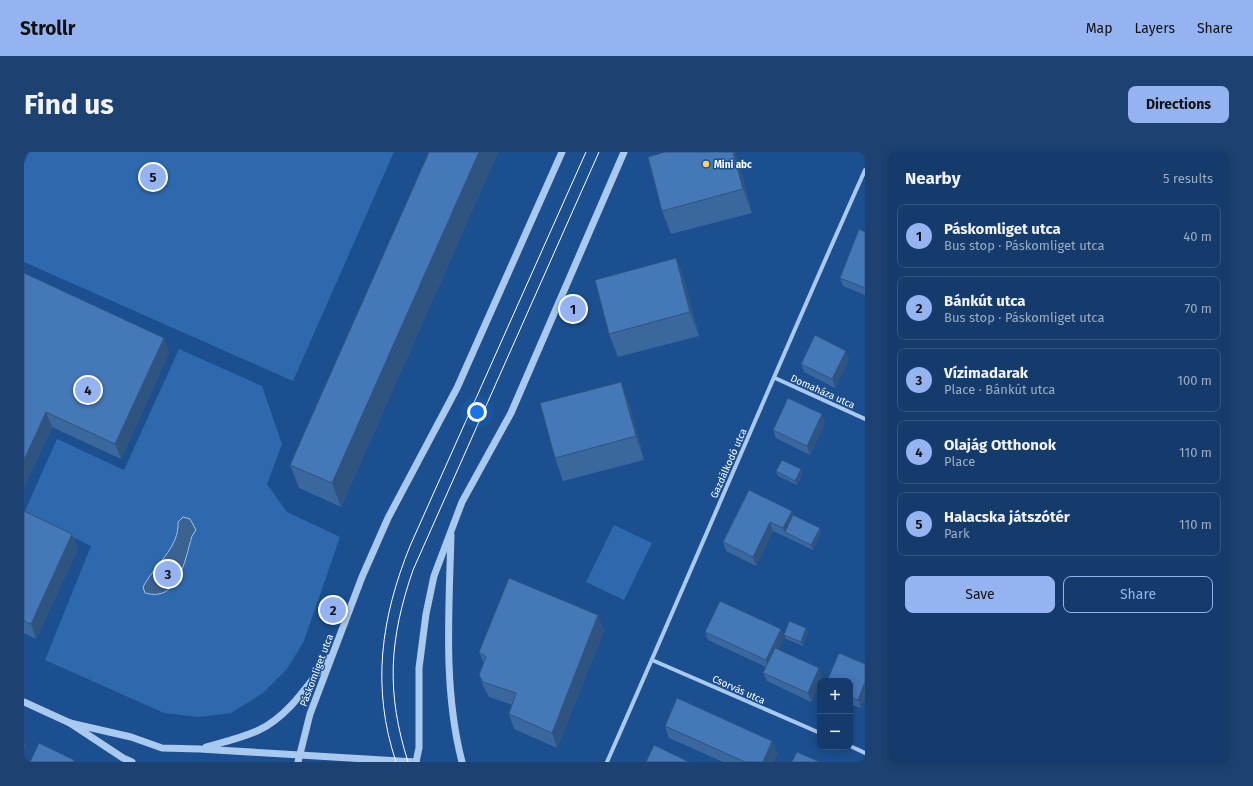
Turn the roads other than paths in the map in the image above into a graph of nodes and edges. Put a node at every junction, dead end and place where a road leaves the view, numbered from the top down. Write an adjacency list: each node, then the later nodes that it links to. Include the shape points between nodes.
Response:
1 (562, 152): 7 (street, Páskomliget utca, via 457,388 388,518)
2 (624, 152): 6 (street, via 511,413 462,502)
3 (865, 170): 4 (street, Gazdálkodó utca)
4 (775, 378): 5 (street, Domaháza utca); 8 (street, Gazdálkodó utca)
5 (865, 419)
6 (451, 528): 17 (street, via 434,576 426,614 419,668 419,748); 18 (street, via 452,709)
7 (334, 651): 13 (street, via 295,701 260,730); 15 (street, Páskomliget utca, via 310,714)
8 (652, 660): 11 (street, Csorvás utca); 19 (street, Gazdálkodó utca)
9 (24, 702): 10 (street)
10 (70, 723): 13 (street, via 162,748); 16 (street)
11 (817, 732)
12 (853, 747): 14 (street)
13 (200, 749): 15 (street)
14 (865, 752)
15 (298, 758): 17 (street)
16 (132, 762)
17 (416, 762)
18 (462, 762)
19 (607, 762)

